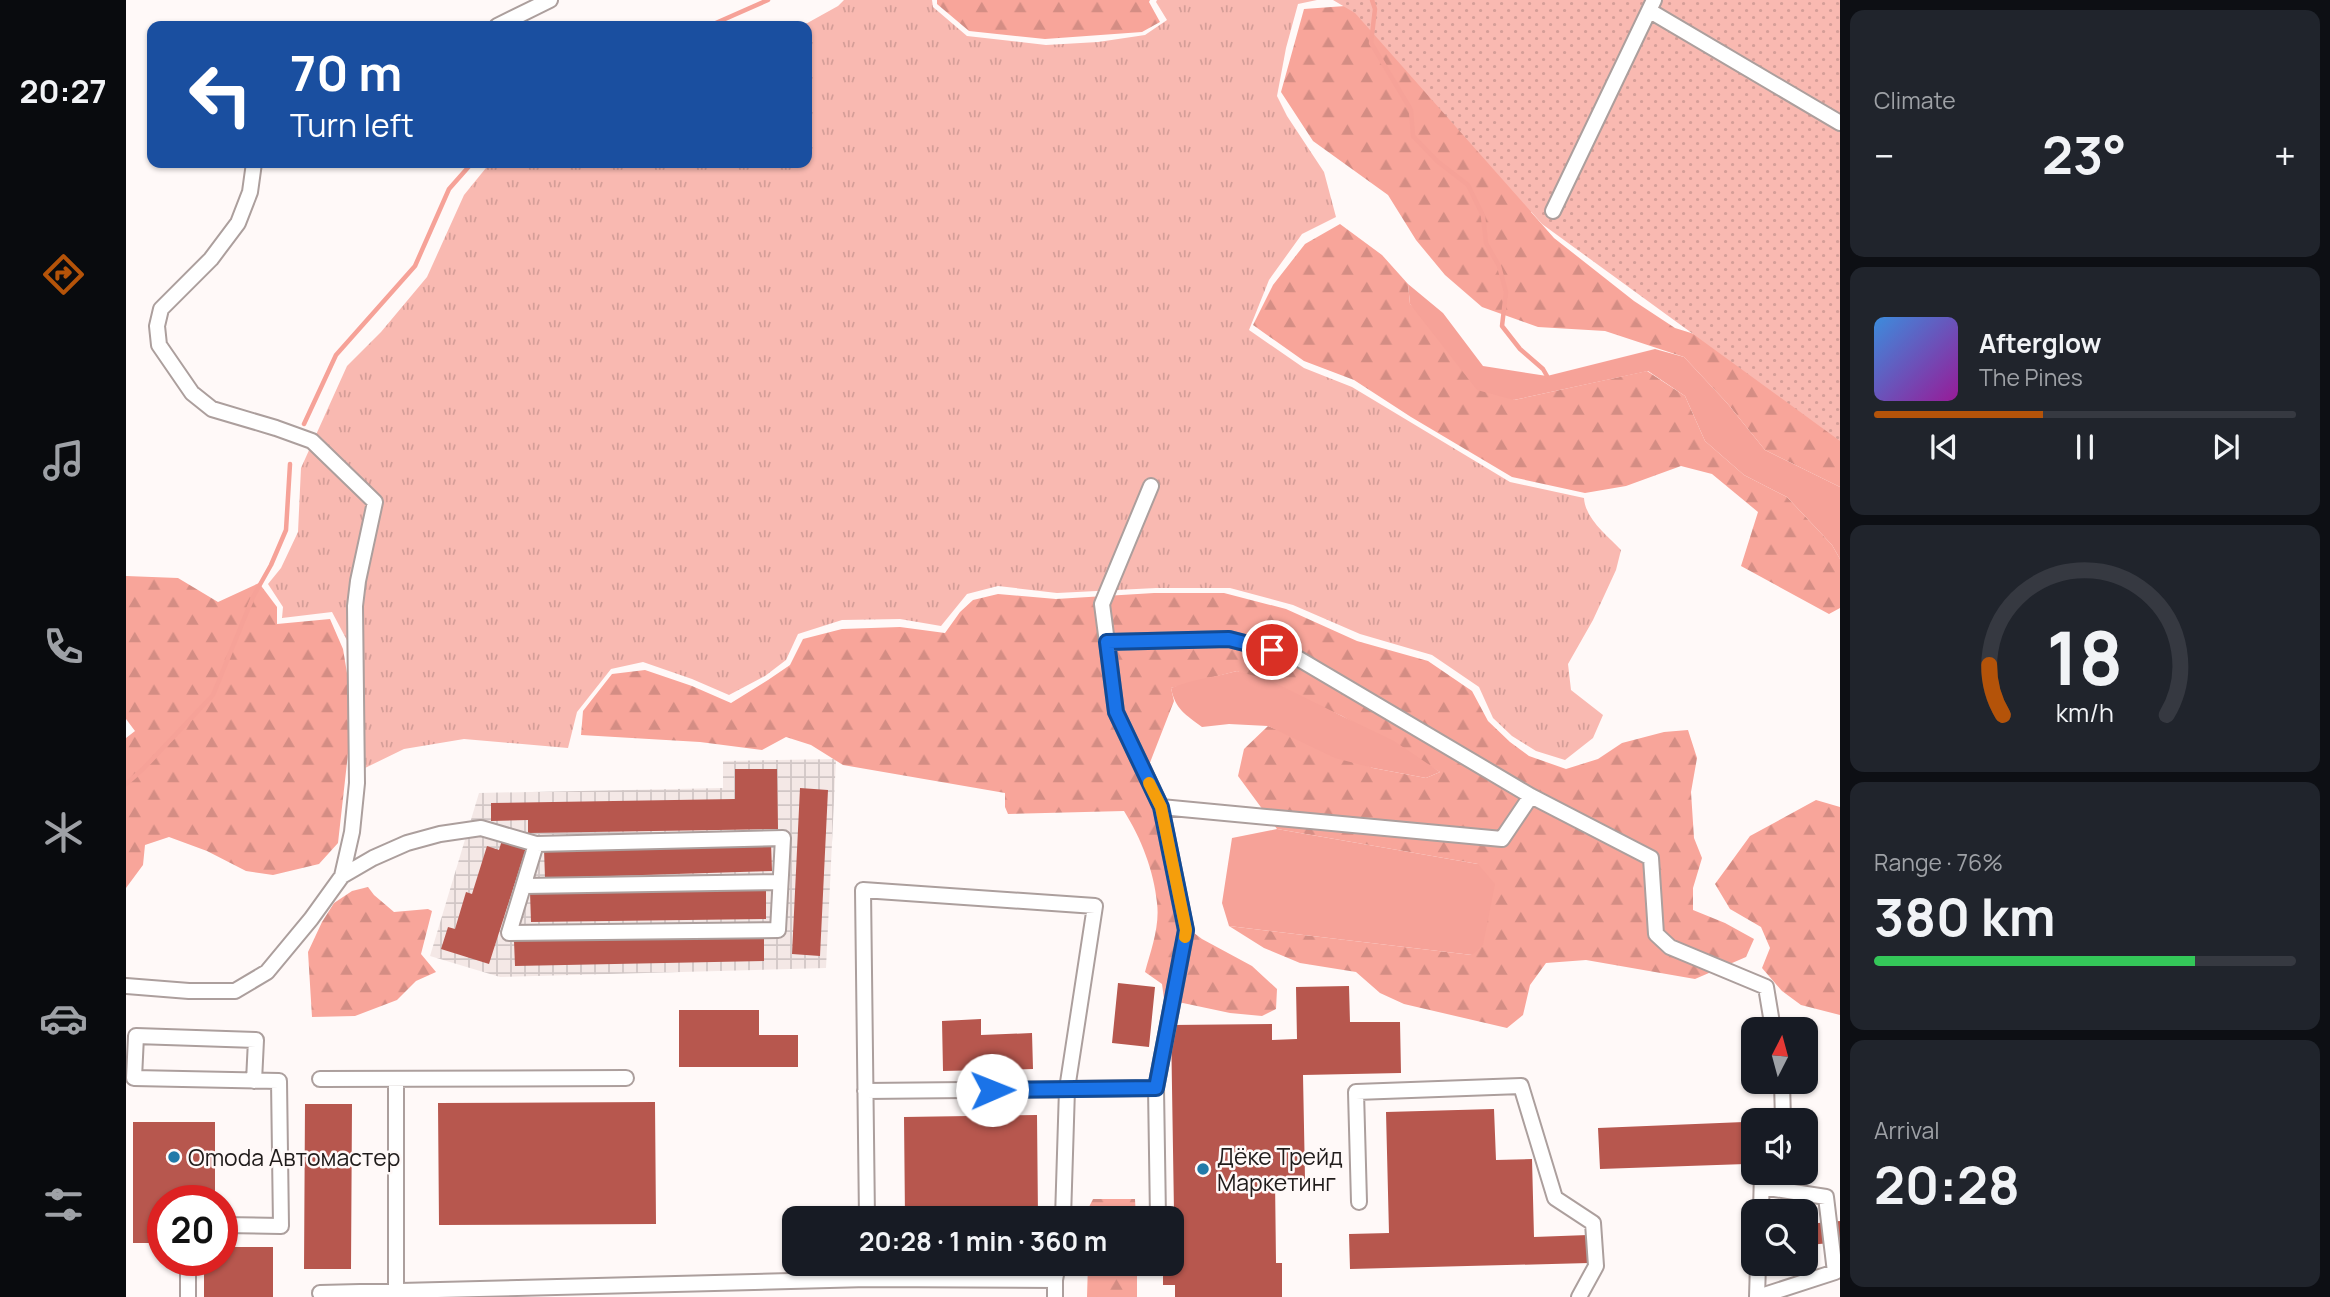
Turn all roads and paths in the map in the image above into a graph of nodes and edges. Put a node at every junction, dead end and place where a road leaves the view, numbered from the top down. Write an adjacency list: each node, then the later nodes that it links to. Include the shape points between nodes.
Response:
1 (550, 0): 3 (lane)
2 (1652, 5): 4 (lane); 6 (lane)
3 (507, 21)
4 (1840, 124)
5 (253, 168): 12 (lane, via 238,223 211,259 161,309 159,345 192,393 212,409 312,441 375,502 355,606 357,783)
6 (1553, 211)
7 (1151, 486): 8 (lane, via 1102,604)
8 (1107, 642): 9 (lane, via 1229,639 1294,656); 10 (lane, via 1116,712)
9 (1531, 796): 10 (lane, via 1502,839); 16 (lane, via 1651,858 1656,934 1670,947 1766,987)
10 (1161, 807): 21 (lane, via 1186,930)
11 (536, 844): 12 (lane, via 481,828 440,834 407,843); 13 (lane, via 783,838); 14 (lane)
12 (342, 876): 15 (lane, via 267,972 235,991)
13 (780, 883): 14 (lane); 14 (lane, via 778,930 509,933)
14 (524, 886)
15 (126, 986)
16 (1771, 1017)
17 (626, 1078): 19 (lane)
18 (320, 1079): 19 (lane)
19 (396, 1079): 35 (lane)
20 (254, 1081): 20 (lane, via 256,1040 136,1036 134,1078); 29 (lane, via 279,1080 281,1226)
21 (1156, 1088): 22 (lane); 28 (lane)
22 (1067, 1089): 23 (lane); 23 (lane, via 1095,906 863,890); 27 (lane)
23 (866, 1091): 26 (lane)
24 (1781, 1185): 40 (lane, via 1826,1197 1835,1272)
25 (1359, 1202): 39 (lane, via 1356,1092 1521,1086 1555,1198 1593,1223 1596,1266)
26 (867, 1206)
27 (1063, 1206)
28 (1158, 1206)
29 (238, 1225)
30 (188, 1276): 37 (lane)
31 (1056, 1276): 34 (lane)
32 (1758, 1276): 40 (lane)
33 (868, 1279): 34 (lane); 35 (lane)
34 (1055, 1280): 38 (lane)
35 (396, 1292): 36 (lane)
36 (320, 1293)
37 (188, 1297)
38 (1055, 1297)
39 (1579, 1297)
40 (1757, 1297)

